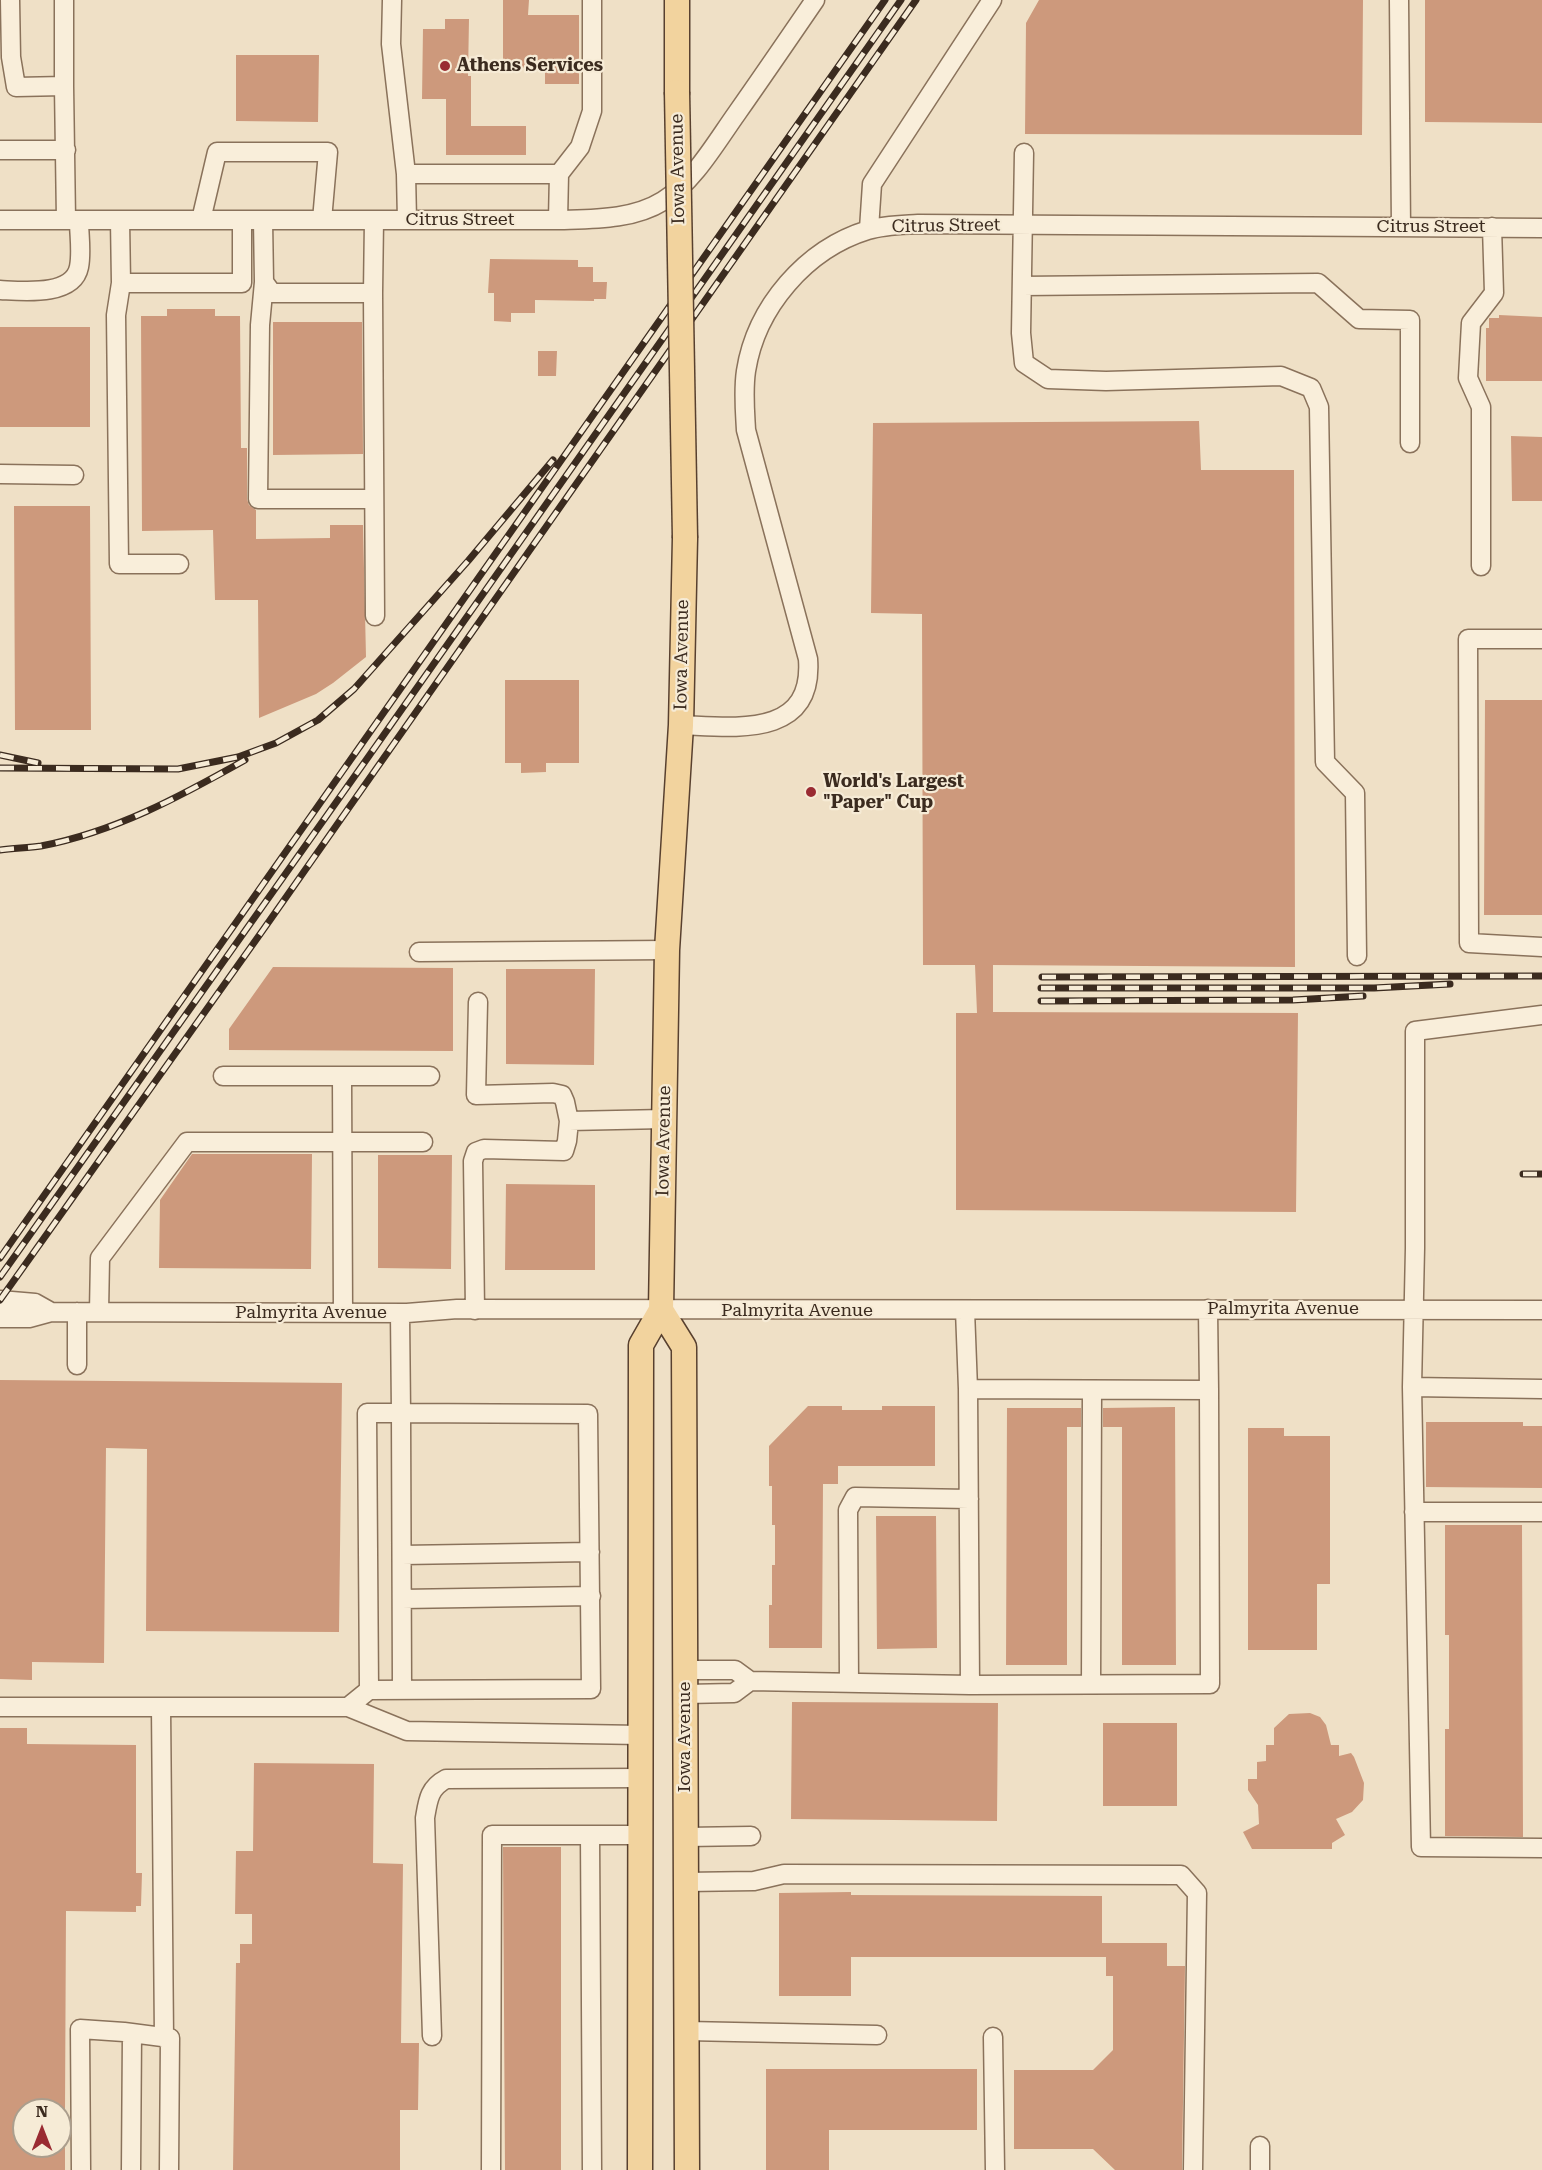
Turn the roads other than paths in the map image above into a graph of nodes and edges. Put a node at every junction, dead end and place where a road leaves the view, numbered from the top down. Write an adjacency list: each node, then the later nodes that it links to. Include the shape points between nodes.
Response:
1 (10, 0): 9 (street, via 16,87)
2 (64, 0): 9 (street)
3 (392, 0): 13 (street, via 391,44)
4 (592, 0): 14 (street, via 592,111 580,147)
5 (677, 0): 43 (main road, Iowa Avenue, bridge, via 685,538)
6 (816, 0): 24 (street, Citrus Street, via 705,159 682,185 662,201 612,219)
7 (992, 0): 29 (street, via 872,184)
8 (1398, 0): 26 (street)
9 (64, 86): 11 (street)
10 (0, 150): 11 (street)
11 (66, 150): 16 (street)
12 (1024, 153): 25 (street)
13 (406, 174): 14 (street); 23 (street)
14 (559, 174): 24 (street)
15 (0, 220): 16 (street, Citrus Street)
16 (73, 220): 17 (street, Citrus Street); 33 (street, via 79,266 70,281 45,291)
17 (120, 220): 18 (street, Citrus Street); 31 (street)
18 (201, 220): 19 (street, Citrus Street); 21 (street, via 216,152 328,152)
19 (242, 220): 20 (street, Citrus Street); 31 (street, via 242,283)
20 (263, 220): 21 (street, Citrus Street); 30 (street)
21 (322, 220): 22 (street, Citrus Street)
22 (374, 220): 23 (street, Citrus Street); 34 (street)
23 (407, 220): 24 (street, Citrus Street)
24 (558, 220)
25 (1023, 225): 26 (street, Citrus Street); 29 (street, Citrus Street, via 918,224); 32 (street)
26 (1401, 227): 27 (street, Citrus Street)
27 (1492, 227): 28 (street, Citrus Street); 40 (street, via 1494,293 1471,322 1468,378 1481,407)
28 (1542, 228)
29 (869, 230): 43 (street, Citrus Street, via 814,258 782,289 760,326 746,371 747,430 808,659 803,696 787,713 760,726)
30 (264, 282): 34 (street, via 272,293); 38 (street, via 258,498)
31 (121, 283): 39 (street, via 116,315 119,564)
32 (1022, 286): 35 (street, via 1318,283 1359,319 1410,320); 47 (street, via 1024,363 1048,379 1281,376 1311,388 1319,407 1325,762 1355,793)
33 (0, 290)
34 (373, 293): 38 (street)
35 (1410, 443)
36 (0, 474): 37 (street)
37 (74, 475)
38 (374, 499): 41 (street)
39 (179, 564)
40 (1481, 566)
41 (375, 616)
42 (1542, 639): 44 (street, via 1468,639 1468,686 1469,943)
43 (681, 725): 45 (main road, Iowa Avenue)
44 (1542, 947)
45 (667, 950): 46 (street); 53 (main road, Iowa Avenue)
46 (418, 952)
47 (1356, 956)
48 (478, 1002): 54 (street, via 477,1095 562,1095)
49 (1542, 1015): 59 (street, via 1415,1031)
50 (223, 1076): 51 (street)
51 (342, 1076): 52 (street); 55 (street)
52 (430, 1076)
53 (664, 1119): 54 (street); 61 (main road, Iowa Avenue)
54 (569, 1121): 60 (street, via 564,1151 477,1152 473,1161)
55 (342, 1142): 56 (street); 66 (street, via 187,1142 100,1258); 67 (street)
56 (423, 1142)
57 (0, 1300): 64 (street, Palmyrita Avenue, via 35,1303)
58 (1208, 1309): 59 (street, Palmyrita Avenue); 62 (street, Palmyrita Avenue); 75 (street)
59 (1414, 1309): 63 (street, Palmyrita Avenue); 71 (street)
60 (475, 1310): 61 (street, Palmyrita Avenue); 68 (street, Palmyrita Avenue)
61 (661, 1310): 62 (street, Palmyrita Avenue); 84 (main road, Iowa Avenue, via 684,1347); 93 (main road, Iowa Avenue, via 641,1345)
62 (965, 1310): 72 (street)
63 (1542, 1310)
64 (51, 1312): 65 (street, Palmyrita Avenue); 69 (street, Palmyrita Avenue, via 28,1318)
65 (78, 1312): 66 (street, Palmyrita Avenue); 70 (street)
66 (99, 1312): 67 (street, Palmyrita Avenue)
67 (343, 1313): 68 (street, Palmyrita Avenue)
68 (400, 1313): 76 (street)
69 (0, 1318)
70 (77, 1365)
71 (1412, 1387): 73 (street); 78 (street)
72 (968, 1389): 74 (street); 77 (street)
73 (1542, 1389)
74 (1092, 1390): 75 (street); 86 (street)
75 (1209, 1390): 86 (street, via 1210,1684)
76 (401, 1413): 80 (street, via 588,1414); 81 (street); 89 (street, via 367,1413)
77 (969, 1499): 85 (street, via 855,1497 848,1510); 87 (street)
78 (1414, 1512): 79 (street); 99 (street, via 1420,1847)
79 (1542, 1512)
80 (590, 1552): 81 (street); 82 (street)
81 (402, 1555): 83 (street)
82 (591, 1596): 83 (street); 88 (street, via 591,1689)
83 (402, 1599): 88 (street)
84 (685, 1682): 85 (street, via 734,1693 750,1681); 98 (main road, Iowa Avenue)
85 (849, 1683): 87 (street)
86 (1090, 1684): 87 (street)
87 (970, 1685)
88 (402, 1689): 89 (street)
89 (369, 1690): 92 (street)
90 (0, 1707): 91 (street)
91 (161, 1707): 92 (street); 106 (street)
92 (348, 1707): 93 (street, via 407,1731)
93 (640, 1735): 94 (main road, Iowa Avenue)
94 (640, 1778): 96 (main road, Iowa Avenue); 103 (street, via 446,1779 432,1789 425,1818)
95 (590, 1835): 96 (street); 111 (street, via 492,1835); 112 (street)
96 (640, 1835): 113 (main road, Iowa Avenue)
97 (751, 1836): 98 (street)
98 (686, 1837): 100 (main road, Iowa Avenue)
99 (1542, 1848)
100 (686, 1882): 101 (main road, Iowa Avenue); 116 (street, via 754,1881 784,1874 1181,1875 1197,1893)
101 (687, 2031): 104 (street); 114 (main road, Iowa Avenue)
102 (132, 2033): 106 (street); 108 (street, via 80,2029); 109 (street)
103 (432, 2036)
104 (877, 2036)
105 (993, 2037): 115 (street)
106 (164, 2038): 110 (street, via 170,2038)
107 (1260, 2146): 117 (street)
108 (81, 2170)
109 (131, 2170)
110 (169, 2170)
111 (491, 2170)
112 (592, 2170)
113 (640, 2170)
114 (687, 2170)
115 (995, 2170)
116 (1193, 2170)
117 (1260, 2170)

